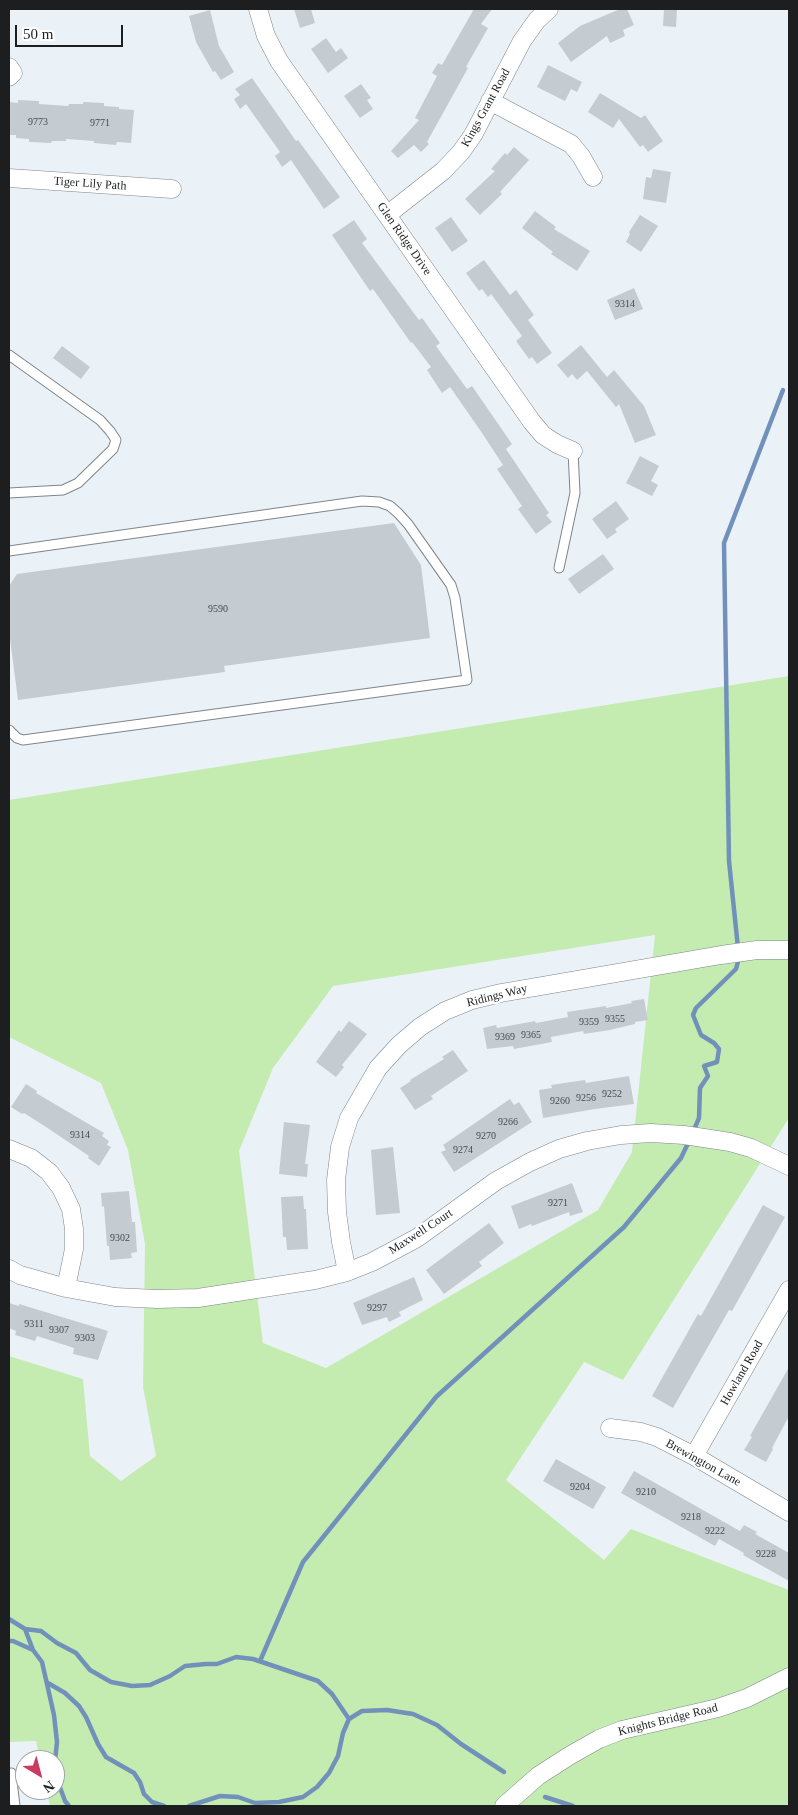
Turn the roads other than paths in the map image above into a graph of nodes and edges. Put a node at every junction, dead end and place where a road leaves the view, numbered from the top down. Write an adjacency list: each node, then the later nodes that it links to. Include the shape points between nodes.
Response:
1 (258, 9): 9 (street, Glen Ridge Drive, via 266,36 279,61)
2 (549, 9): 5 (street, Kings Grant Road, via 522,41)
3 (9, 67): 4 (street, via 13,73)
4 (9, 77)
5 (490, 101): 6 (street, via 571,144); 9 (street, Kings Grant Road, via 461,152)
6 (592, 177)
7 (9, 178): 8 (street, Tiger Lily Path)
8 (172, 189)
9 (388, 215): 11 (street, Glen Ridge Drive, via 532,422 543,435)
10 (9, 355): 12 (lane, via 100,420 116,440 113,449 78,483 63,490)
11 (574, 451): 14 (lane, via 575,493)
12 (9, 494)
13 (9, 551): 15 (lane, via 362,501 379,502 398,512 451,585 467,680 23,740)
14 (559, 568)
15 (9, 730)
16 (789, 950): 20 (street, Ridings Way, via 721,955 501,992 446,1011 413,1033 378,1068 349,1118 340,1147 337,1212)
17 (9, 1149): 21 (street, via 31,1158 48,1172 62,1188 71,1209 74,1249)
18 (789, 1166): 20 (street, Maxwell Court, via 751,1148 684,1135 651,1133 586,1141 530,1162 496,1181 418,1238)
19 (9, 1270): 21 (street, Maxwell Court)
20 (347, 1272): 21 (street, Maxwell Court, via 198,1298 123,1297)
21 (66, 1288)
22 (789, 1290): 24 (street, Howland Road)
23 (610, 1428): 24 (street, Brewington Lane, via 657,1437)
24 (694, 1456): 25 (street, Brewington Lane)
25 (789, 1512)
26 (789, 1676): 29 (street, Knights Bridge Road, via 747,1698 718,1708 622,1730 599,1739 538,1776)
27 (9, 1773): 28 (lane)
28 (15, 1806)
29 (504, 1806)

